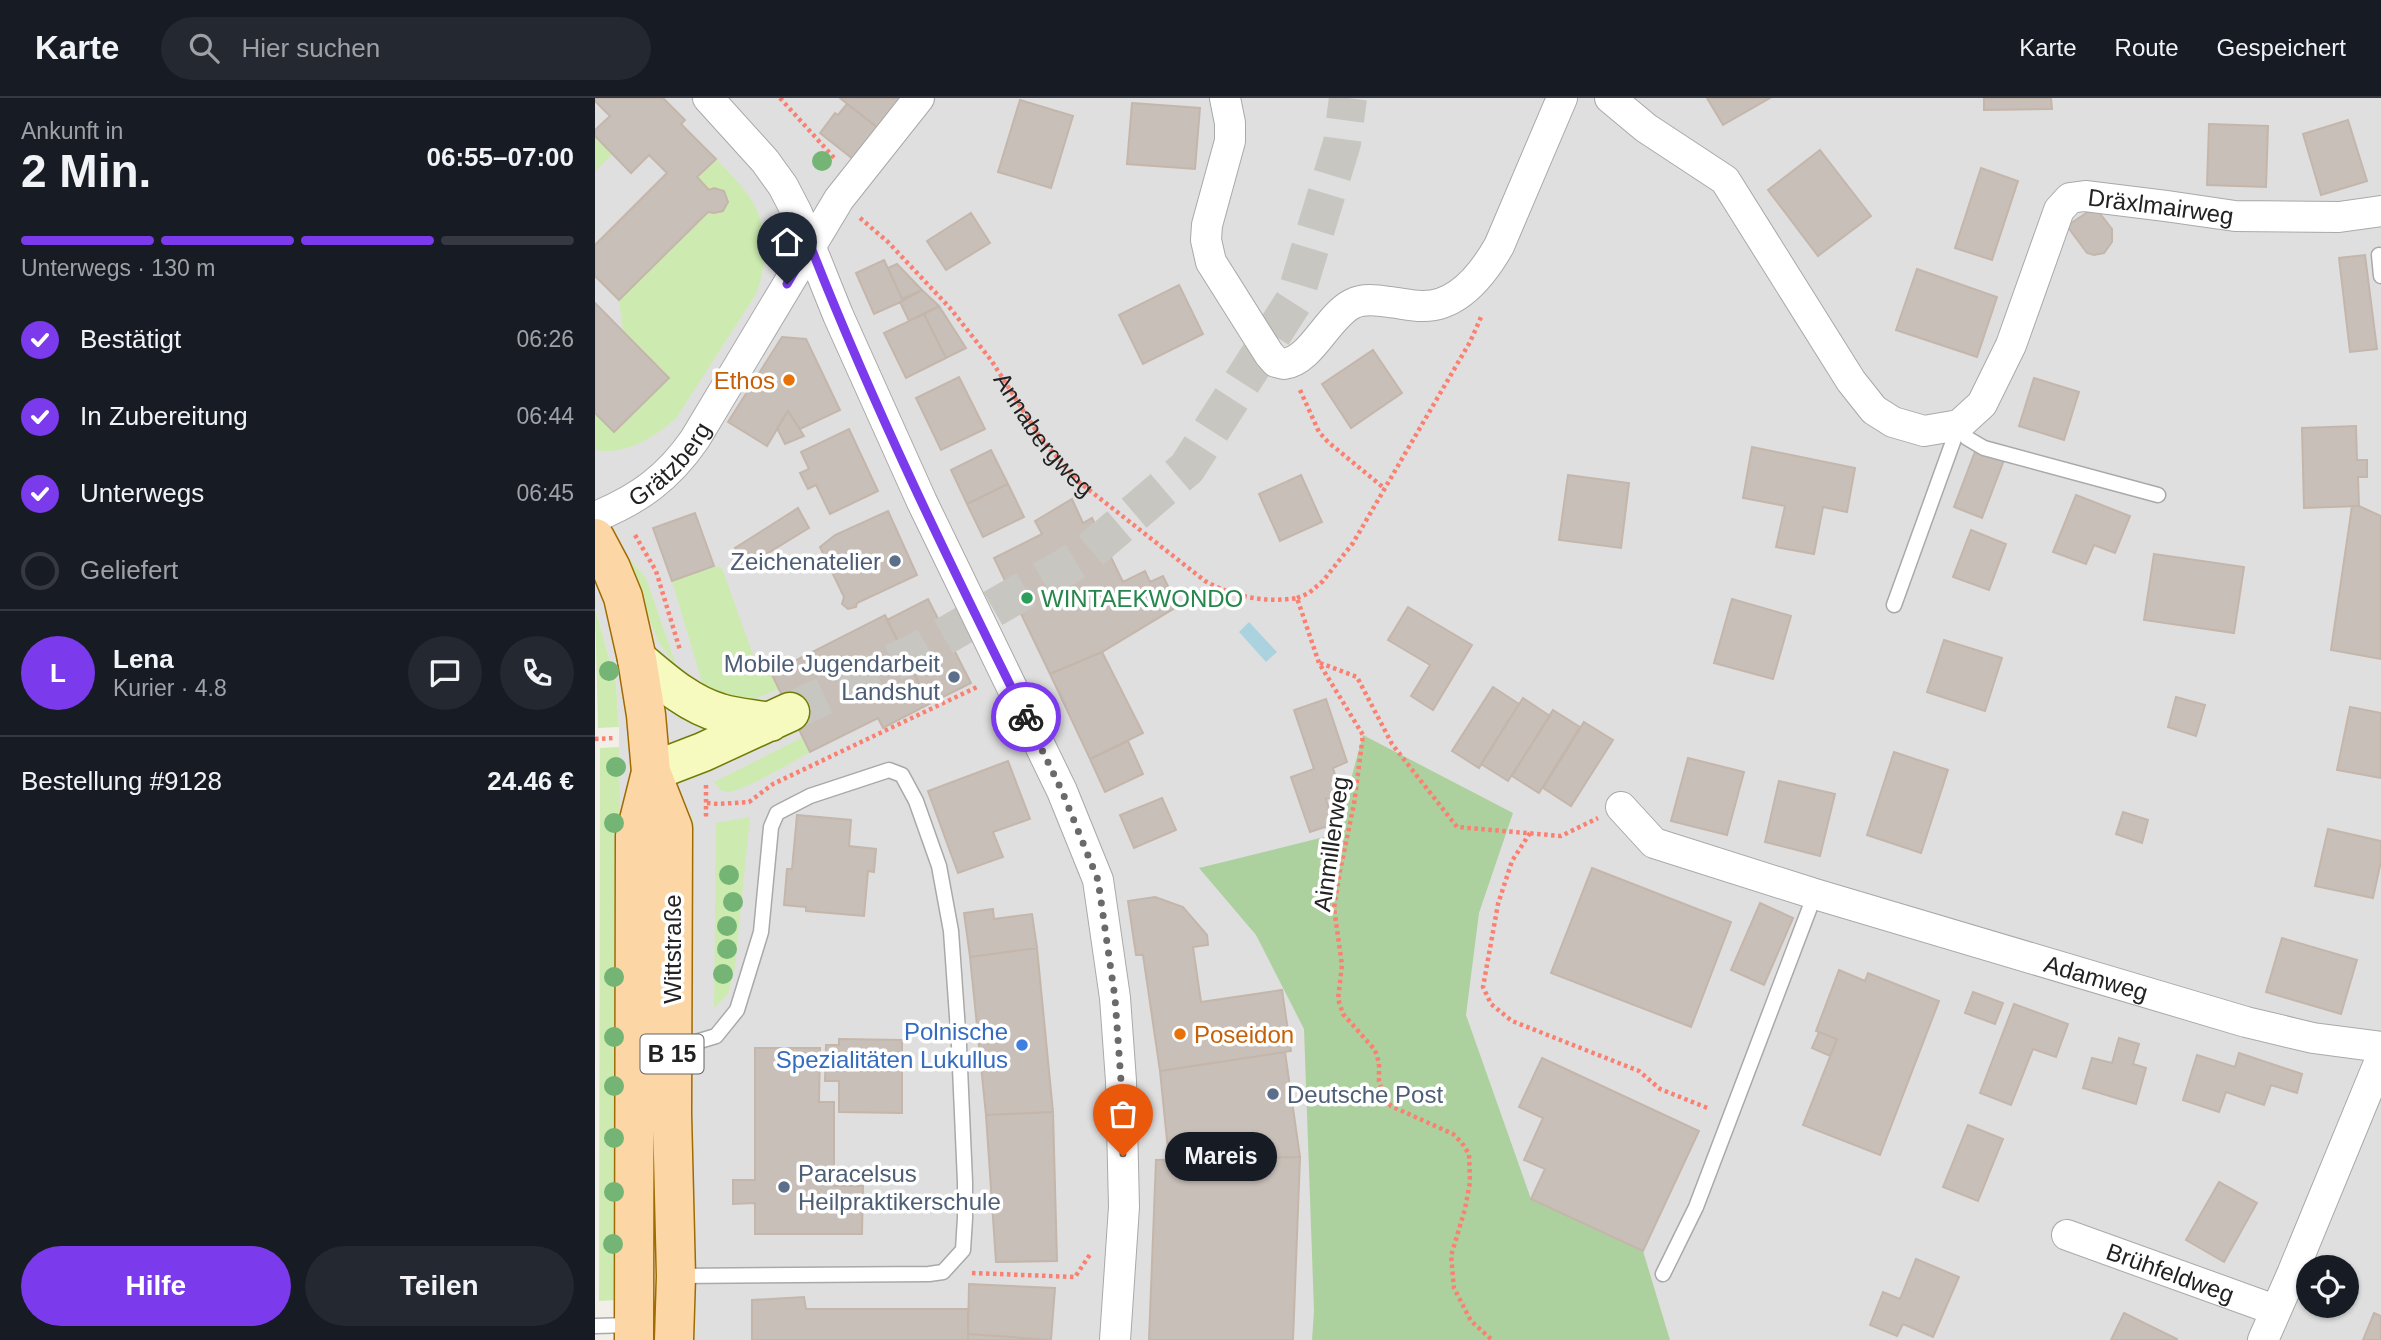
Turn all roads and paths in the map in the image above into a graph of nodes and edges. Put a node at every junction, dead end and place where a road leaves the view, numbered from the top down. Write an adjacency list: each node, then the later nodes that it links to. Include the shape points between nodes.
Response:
1 (708, 98): 9 (street, via 783,186)
2 (780, 98): 7 (path, Annabergweg)
3 (919, 98): 7 (street, Grätzberg)
4 (1225, 98): 13 (street, via 1230,141 1207,225 1210,262 1269,354 1276,362)
5 (1562, 98): 13 (street, via 1499,246 1469,286 1439,304 1364,300 1352,304)
6 (1610, 98): 14 (street, via 1646,128 1725,180 1851,381 1874,410 1893,422 1924,431)
7 (847, 190): 9 (street, Grätzberg); 18 (path, Annabergweg, via 950,308 991,360 1042,440 1079,482 1220,590 1256,599)
8 (2381, 211): 14 (street, Dräxlmairweg, via 2339,217 2235,216 2070,198 2059,210 2011,345 1982,404)
9 (810, 245): 17 (street, Grätzberg, via 679,462 646,491 616,508); 22 (street, via 872,390)
10 (2378, 255): 11 (lane)
11 (2381, 276)
12 (1487, 305): 15 (path)
13 (1290, 363): 15 (path, via 1319,432)
14 (1959, 425): 16 (lane, via 1968,438 1985,448); 19 (lane, Dräxlmairweg)
15 (1384, 488): 18 (path, via 1353,543 1323,581)
16 (2158, 495)
17 (597, 540): 20 (main road, Wittstraße / B 15, via 623,597)
18 (1297, 598): 21 (path)
19 (1894, 606)
20 (637, 659): 23 (main road, Wittstraße / B 15); 23 (main road, via 707,709 780,717)
21 (1319, 663): 26 (path, via 1357,677 1392,744 1457,827); 42 (path, Ainmillerweg, via 1363,735 1334,908 1342,965 1338,999 1343,1014 1375,1050 1379,1081 1391,1107 1453,1134 1469,1154 1470,1182 1451,1256 1454,1288 1471,1321)
22 (1005, 673): 24 (path, via 773,784 749,802); 32 (street, via 1062,791 1098,880 1115,998)
23 (651, 772): 29 (main road, Wittstraße / B 15, via 673,828); 39 (main road, Wittstraße / B 15, via 635,836)
24 (707, 803)
25 (1622, 807): 26 (path, via 1561,836); 27 (street, Adamweg, via 1654,843)
26 (1530, 834): 31 (path, via 1512,861 1498,904 1483,986 1491,1004 1512,1021 1639,1071 1660,1089)
27 (1815, 894): 28 (street, Adamweg, via 2246,1022 2313,1038); 31 (lane)
28 (2381, 1047)
29 (672, 1050): 34 (lane, via 716,1036 737,1010 761,932 771,827 777,813 810,796 890,770 902,775 939,866 951,931 965,1218 963,1250); 36 (main road, Wittstraße / B 15)
30 (2381, 1058): 37 (street)
31 (1730, 1117): 35 (lane, via 1696,1207)
32 (1124, 1207): 34 (path, via 1075,1276); 41 (street)
33 (2067, 1235): 37 (street, Brühfeldweg)
34 (943, 1272): 36 (lane)
35 (1663, 1274)
36 (676, 1276): 40 (main road, Wittstraße / B 15)
37 (2275, 1310): 43 (street)
38 (595, 1325): 39 (lane)
39 (634, 1333)
40 (674, 1340)
41 (1115, 1340)
42 (1492, 1340)
43 (2263, 1340)

